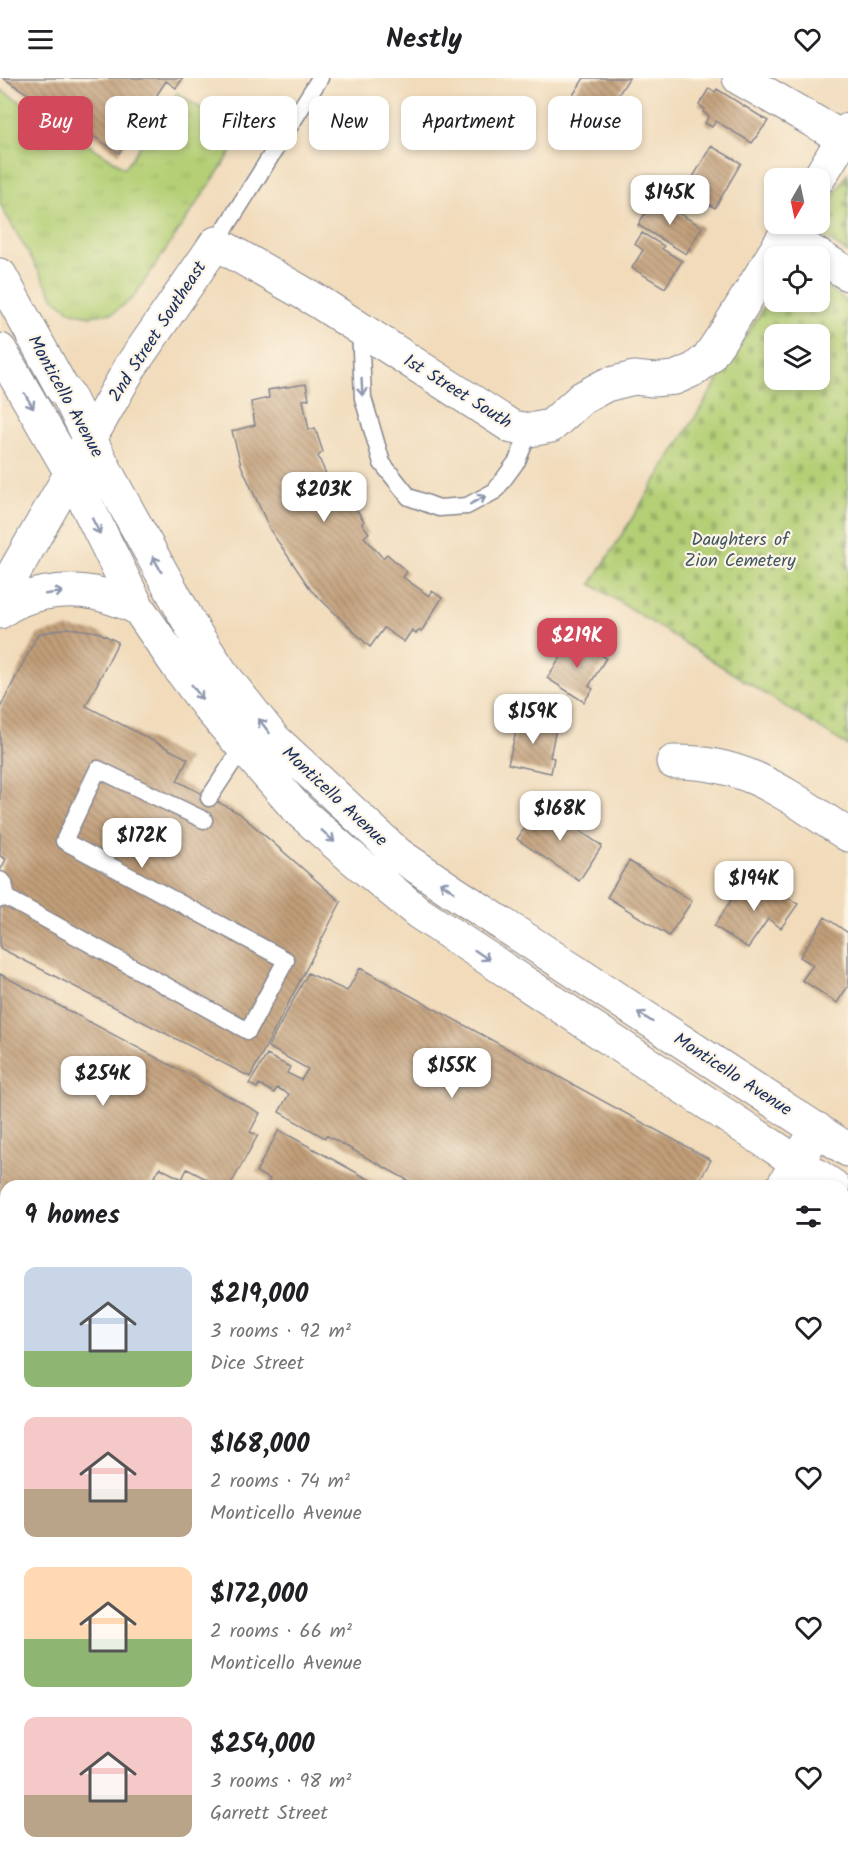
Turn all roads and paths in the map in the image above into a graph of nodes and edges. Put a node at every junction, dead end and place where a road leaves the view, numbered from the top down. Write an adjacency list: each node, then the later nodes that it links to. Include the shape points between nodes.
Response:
1 (320, 78): 7 (lane)
2 (740, 78): 3 (main road)
3 (845, 134): 4 (main road)
4 (825, 168)
5 (785, 234): 12 (main road, 1st Street South, via 727,330 708,358 695,369 675,378 634,378 606,385 582,398 551,426)
6 (795, 234): 8 (main road)
7 (216, 243): 10 (main road, 2nd Street Southeast); 13 (main road, 2nd Street Southeast, via 131,366)
8 (848, 274)
9 (0, 275): 13 (main road, Monticello Avenue)
10 (360, 328): 12 (main road, 1st Street South, via 512,427); 12 (lane, one-way to 12, via 363,398 382,463 409,497 439,508 467,506 495,491 517,461)
11 (0, 350): 14 (main road, Monticello Avenue, one-way to 14)
12 (530, 430)
13 (90, 438): 14 (main road, 2nd Street Southeast); 25 (main road, Monticello Avenue, one-way to 13, via 398,854 273,738 195,633)
14 (71, 473): 15 (main road, 2nd Street Southeast); 16 (main road, Monticello Avenue, one-way to 16)
15 (0, 597)
16 (138, 608): 17 (main road, one-way to 16, via 30,597 71,591 93,592); 18 (main road, Monticello Avenue, one-way to 18)
17 (0, 612)
18 (242, 748): 20 (lane); 27 (main road, Monticello Avenue, one-way to 27, via 297,808 419,913)
19 (673, 762): 22 (main road, via 730,768 764,780)
20 (209, 798)
21 (204, 820): 24 (lane, via 99,769 64,841 286,960 248,1031)
22 (848, 835)
23 (0, 880): 24 (lane, via 4,883)
24 (3, 898)
25 (817, 1129): 26 (main road, Monticello Avenue); 27 (main road)
26 (848, 1150)
27 (790, 1174): 28 (main road, Monticello Avenue)
28 (812, 1180)

